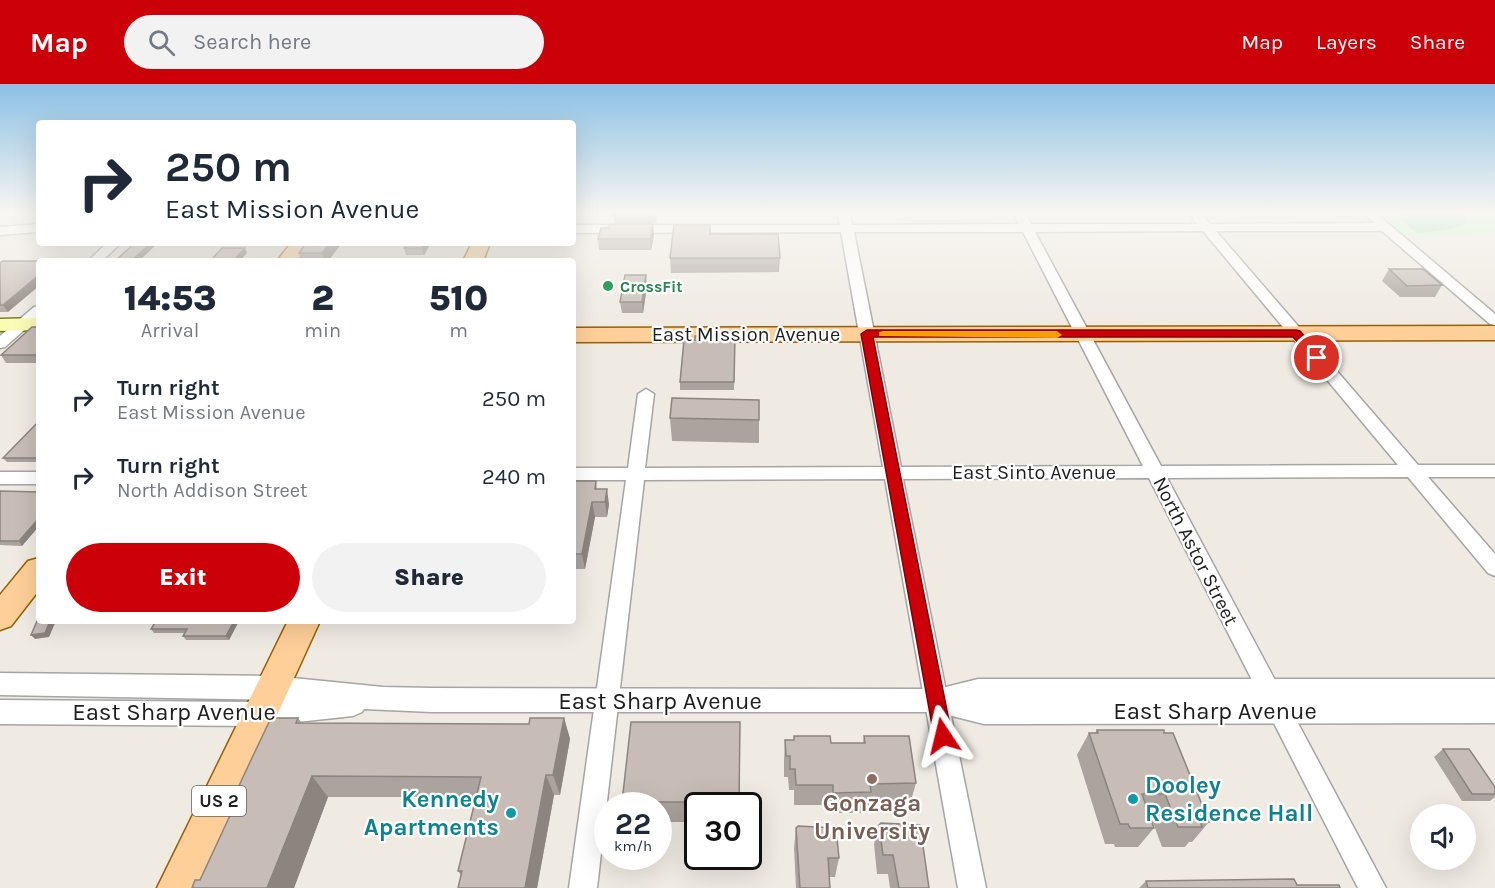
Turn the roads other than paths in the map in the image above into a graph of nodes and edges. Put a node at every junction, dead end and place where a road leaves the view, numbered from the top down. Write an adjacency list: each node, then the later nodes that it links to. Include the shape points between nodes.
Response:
1 (852, 252): 10 (street)
2 (1040, 252): 11 (street, North Astor Street)
3 (1227, 252): 9 (street)
4 (1414, 252): 5 (street)
5 (1495, 320): 9 (main road, East Mission Avenue)
6 (576, 322): 10 (main road, East Mission Avenue)
7 (0, 325): 8 (main road)
8 (33, 326): 14 (street)
9 (1291, 327): 11 (main road, East Mission Avenue); 12 (main road, East Mission Avenue); 16 (street)
10 (866, 328): 11 (main road, East Mission Avenue); 13 (main road, East Mission Avenue); 18 (street)
11 (1079, 328): 19 (street, North Astor Street)
12 (1495, 333)
13 (576, 335)
14 (0, 344)
15 (646, 394): 20 (street)
16 (1412, 471): 17 (street, East Sinto Avenue); 19 (street, East Sinto Avenue); 24 (street)
17 (1495, 471)
18 (893, 472): 19 (street, East Sinto Avenue); 20 (street, East Sinto Avenue); 31 (street)
19 (1154, 472): 33 (street, North Astor Street)
20 (636, 473): 21 (street, East Sinto Avenue); 30 (street)
21 (576, 474)
22 (0, 478): 23 (street)
23 (36, 478)
24 (1495, 568)
25 (36, 573): 26 (main road)
26 (0, 617)
27 (303, 624): 32 (main road, US 2)
28 (0, 684): 32 (street, East Sharp Avenue)
29 (1495, 690): 33 (street, East Sharp Avenue)
30 (607, 700): 31 (street, East Sharp Avenue); 32 (street, East Sharp Avenue); 37 (street)
31 (936, 700): 33 (street, East Sharp Avenue, via 984,712); 38 (street)
32 (266, 701): 35 (street, East Sharp Avenue); 36 (main road, US 2)
33 (1273, 701): 34 (street, East Sharp Avenue); 39 (street, North Astor Street)
34 (1495, 711)
35 (0, 712)
36 (177, 888)
37 (583, 888)
38 (972, 888)
39 (1372, 888)

